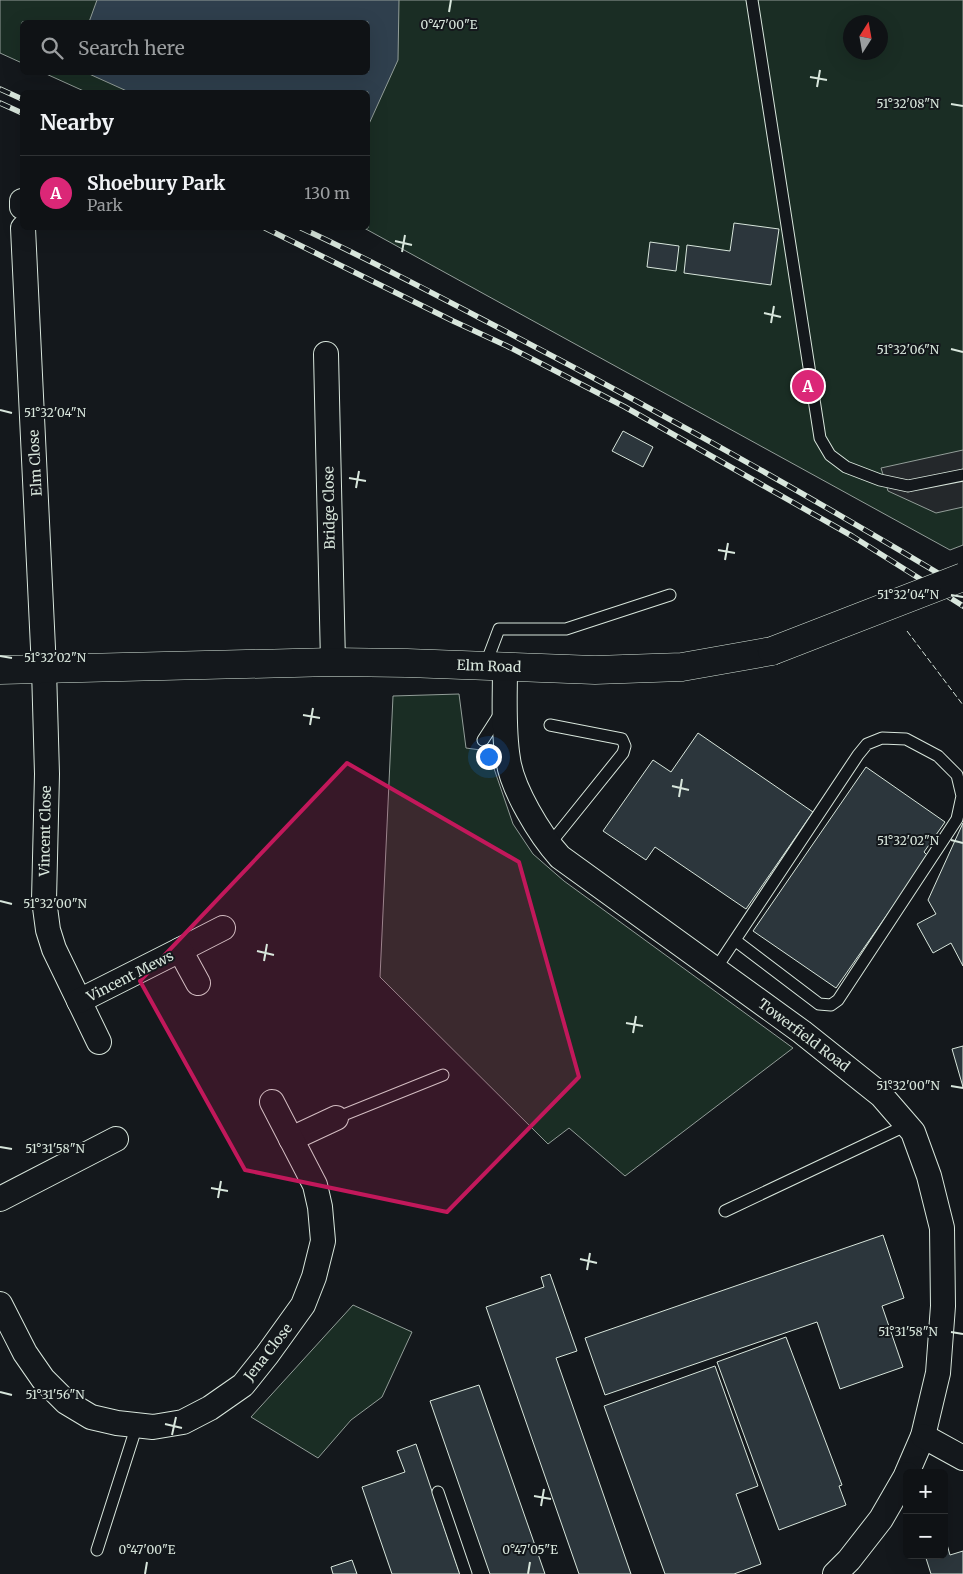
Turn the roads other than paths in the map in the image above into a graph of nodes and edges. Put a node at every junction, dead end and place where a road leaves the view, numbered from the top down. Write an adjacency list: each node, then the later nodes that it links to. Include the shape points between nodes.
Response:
1 (752, 0): 4 (lane, via 820,438 830,454 846,467 880,480 908,486)
2 (24, 230): 9 (street, Elm Close)
3 (326, 354): 7 (street, Bridge Close)
4 (963, 475)
5 (963, 577): 8 (street, Elm Road, bridge, via 772,651 682,667 595,670)
6 (670, 595): 8 (lane, via 566,629 499,629)
7 (333, 662): 8 (street, Elm Road); 9 (street, Elm Road)
8 (495, 667): 11 (street, Towerfield Road)
9 (44, 669): 10 (street, Elm Road); 20 (street, Vincent Close, via 47,774 44,900 54,949)
10 (0, 670)
11 (505, 706): 13 (lane); 14 (street, Towerfield Road, via 508,760 514,782)
12 (550, 724): 14 (lane, via 622,739 625,746 623,753)
13 (483, 740)
14 (549, 844): 18 (street, Towerfield Road, via 560,857)
15 (223, 928): 17 (street, Vincent Mews)
16 (736, 940): 16 (lane, via 867,744 882,738 906,738 938,756 956,775 962,796 957,819 831,1006 819,1004); 18 (lane)
17 (180, 950): 19 (street, Vincent Mews); 20 (street, Vincent Mews)
18 (715, 970): 25 (street, Towerfield Road, via 802,1032 881,1095)
19 (198, 983)
20 (79, 1001): 21 (street, Vincent Close)
21 (99, 1042)
22 (443, 1075): 24 (lane)
23 (272, 1102): 27 (street, Jena Close)
24 (336, 1118): 27 (street)
25 (907, 1125): 29 (lane); 32 (street, Towerfield Road, via 913,1132 929,1176 942,1228 943,1306 938,1373)
26 (116, 1139): 28 (street)
27 (291, 1139): 31 (street, Jena Close, via 315,1185 323,1241 303,1305 243,1385 183,1422)
28 (0, 1199)
29 (725, 1211)
30 (0, 1304): 31 (street, Jena Close, via 25,1353 43,1379 66,1402 91,1417)
31 (137, 1425): 37 (lane)
32 (923, 1436): 33 (street); 34 (street, Towerfield Road)
33 (963, 1458)
34 (909, 1469)
35 (903, 1480): 39 (street, Towerfield Road, via 881,1519)
36 (438, 1492): 38 (lane)
37 (97, 1550)
38 (466, 1574)
39 (835, 1574)

